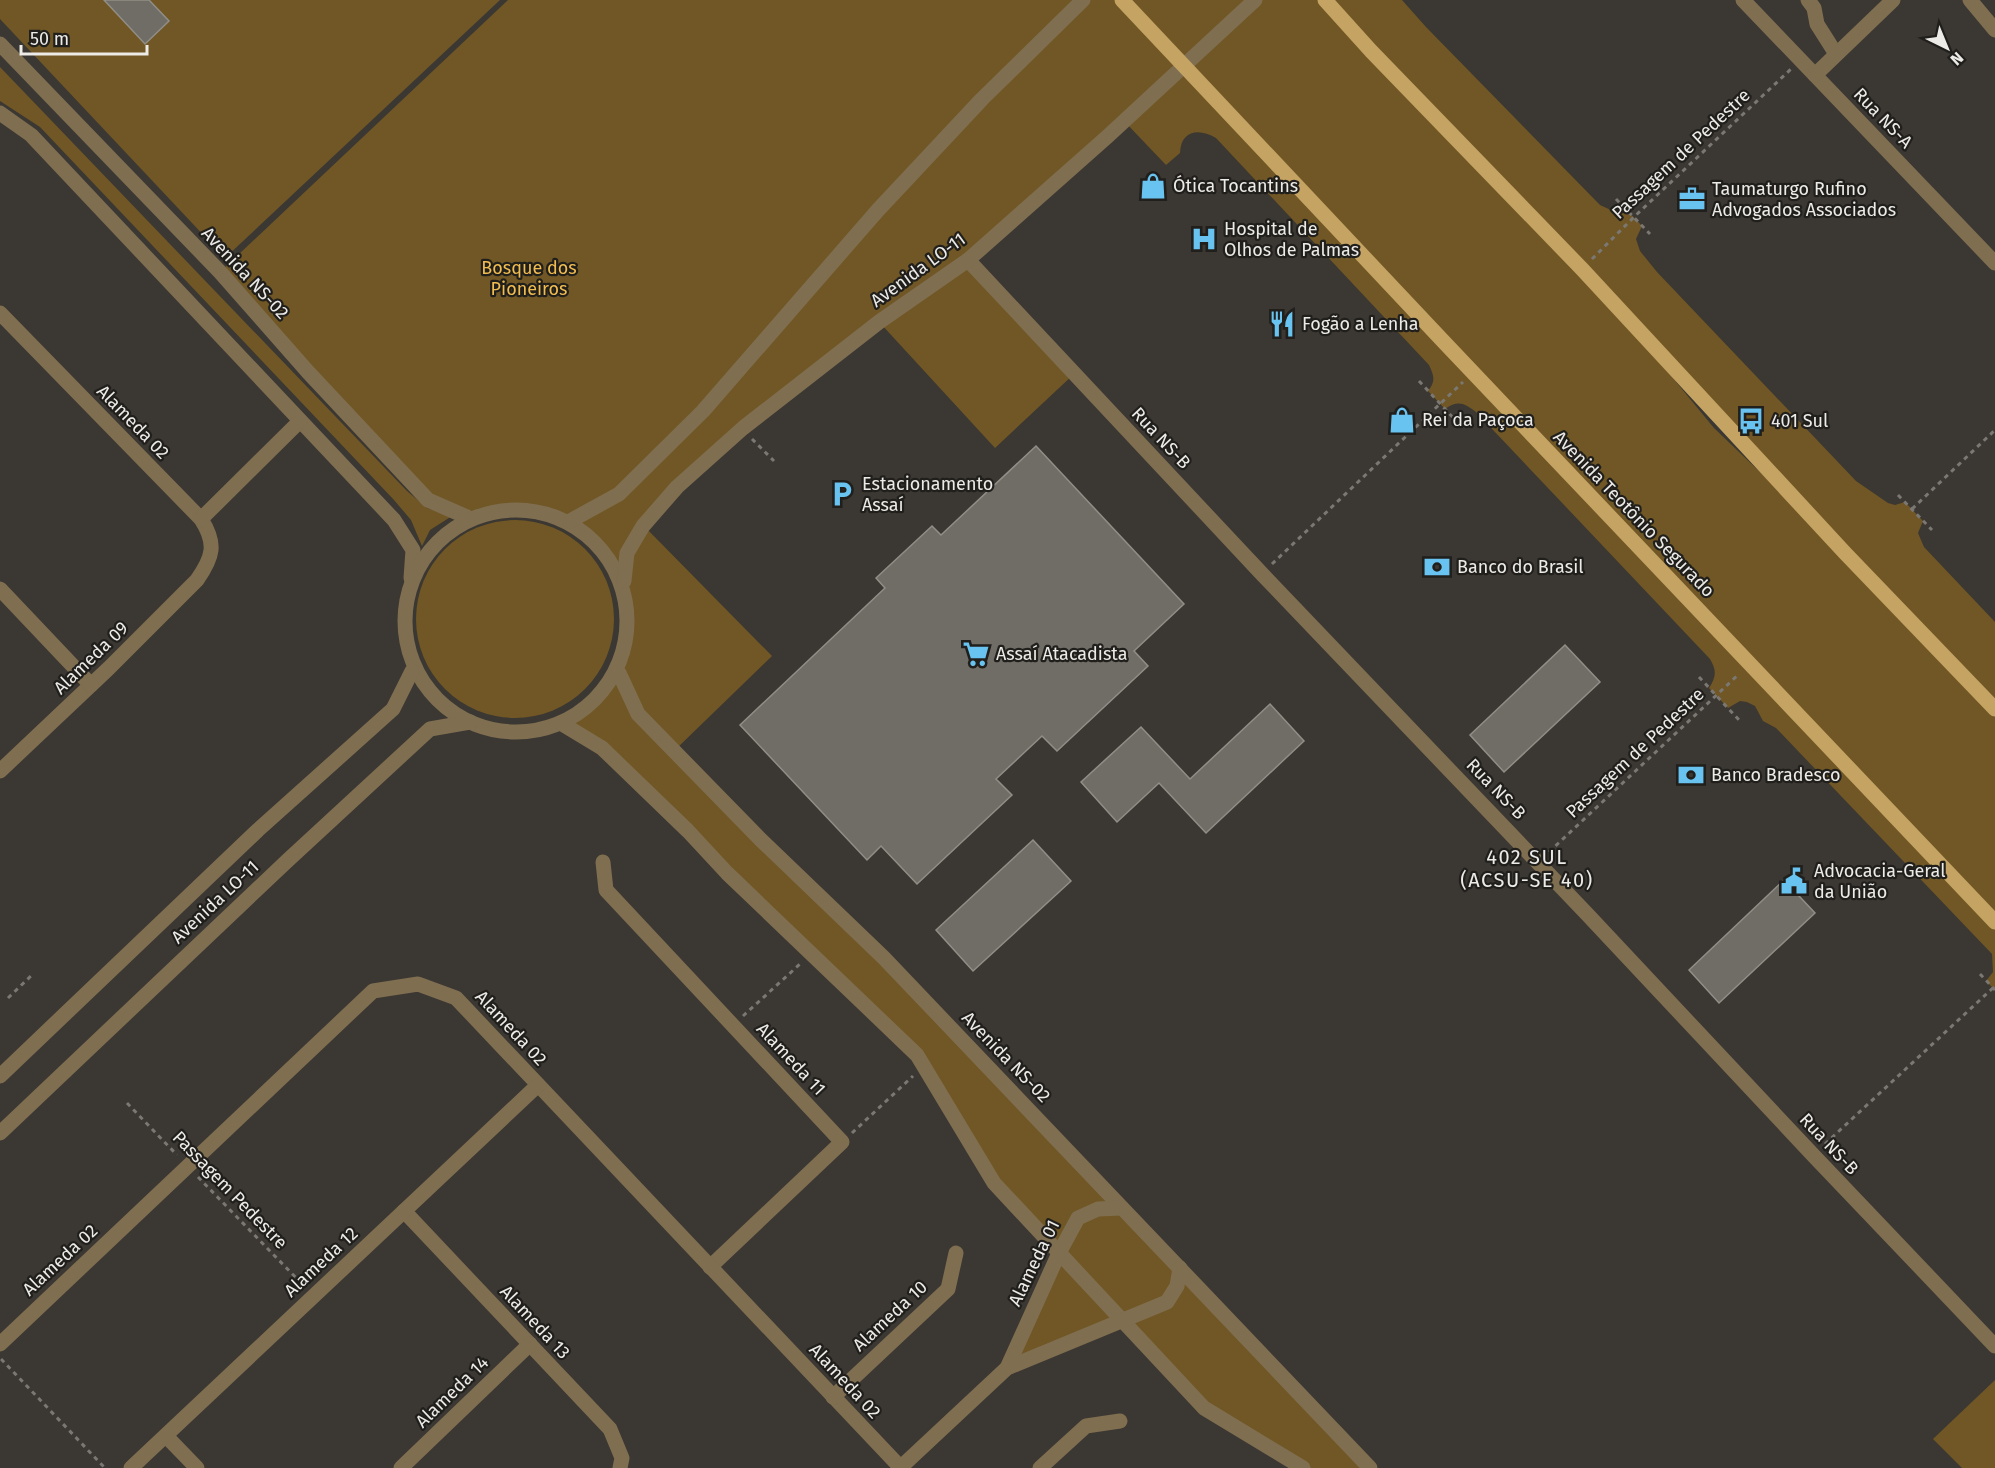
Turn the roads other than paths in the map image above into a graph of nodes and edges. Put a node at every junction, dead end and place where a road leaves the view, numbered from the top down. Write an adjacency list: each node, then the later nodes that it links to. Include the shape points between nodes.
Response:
1 (1083, 0): 21 (street, via 982,99 878,210 703,411 619,494)
2 (1122, 0): 12 (main road, Avenida Teotônio Segurado)
3 (1255, 0): 12 (street, Avenida LO-11)
4 (1325, 0): 29 (main road)
5 (1743, 0): 13 (street, Rua NS-A)
6 (1808, 0): 11 (street, via 1817,24)
7 (1893, 0): 11 (street)
8 (1970, 0): 9 (street)
9 (1995, 30)
10 (0, 44): 19 (street, Avenida NS-02, via 220,272 428,500)
11 (1836, 54): 13 (street)
12 (1184, 65): 15 (street, Avenida LO-11); 34 (main road, Avenida Teotônio Segurado)
13 (1815, 75): 16 (street, Rua NS-A)
14 (0, 113): 18 (street, via 31,135)
15 (968, 260): 24 (street, Avenida LO-11, via 879,322 752,421 677,487 643,525 627,554); 47 (street, Rua NS-B)
16 (1995, 263)
17 (0, 313): 20 (street, Alameda 02)
18 (300, 421): 20 (street); 23 (street, via 394,520 412,550)
19 (467, 517): 21 (street, via 530,510); 23 (street, via 430,552)
20 (201, 519): 22 (street, Alameda 02, via 211,534 212,548)
21 (570, 521): 24 (street, via 596,544)
22 (205, 568): 28 (street, Alameda 09)
23 (411, 578): 26 (street, via 402,629)
24 (624, 581): 27 (street, Avenida LO-11, via 628,624)
25 (0, 589): 28 (street)
26 (412, 671): 30 (street, via 438,703); 35 (street, Avenida LO-11, via 393,709 258,830)
27 (619, 673): 31 (street); 38 (street, Avenida NS-02, via 638,714 760,840 884,958)
28 (91, 685): 32 (street, Alameda 09)
29 (1995, 709)
30 (470, 722): 31 (street, via 500,730); 37 (street, Avenida LO-11, via 430,729)
31 (564, 725): 41 (street, via 602,748 916,1055 994,1183)
32 (0, 771)
33 (603, 862): 42 (street, Alameda 11, via 606,890 842,1142)
34 (1995, 922)
35 (0, 1076)
36 (538, 1085): 39 (street, Alameda 12); 42 (street, Alameda 02); 45 (street, Alameda 02, via 456,998 418,984 373,991)
37 (0, 1133)
38 (1122, 1208): 41 (street, Alameda 01, via 1098,1209 1078,1218); 43 (street, Avenida NS-02)
39 (404, 1211): 46 (street, Alameda 13); 51 (street, Alameda 12)
40 (956, 1253): 49 (street, Alameda 10, via 948,1289)
41 (1059, 1253): 44 (street); 48 (street, Alameda 01)
42 (710, 1267): 49 (street, Alameda 02)
43 (1180, 1268): 44 (street, Alameda 01, via 1177,1286 1167,1302); 59 (street, Avenida NS-02)
44 (1122, 1320): 48 (street, Alameda 01); 58 (street, via 1203,1408)
45 (0, 1344)
46 (530, 1344): 54 (street, Alameda 14); 55 (street, Alameda 13, via 610,1429 622,1458)
47 (1995, 1346)
48 (1006, 1368): 56 (street, Alameda 01)
49 (833, 1397): 56 (street, Alameda 02)
50 (1120, 1420): 57 (street, via 1086,1426)
51 (166, 1436): 52 (street, Alameda 12); 53 (street)
52 (131, 1468)
53 (197, 1468)
54 (401, 1468)
55 (620, 1468)
56 (900, 1468)
57 (1041, 1468)
58 (1303, 1468)
59 (1370, 1468)

